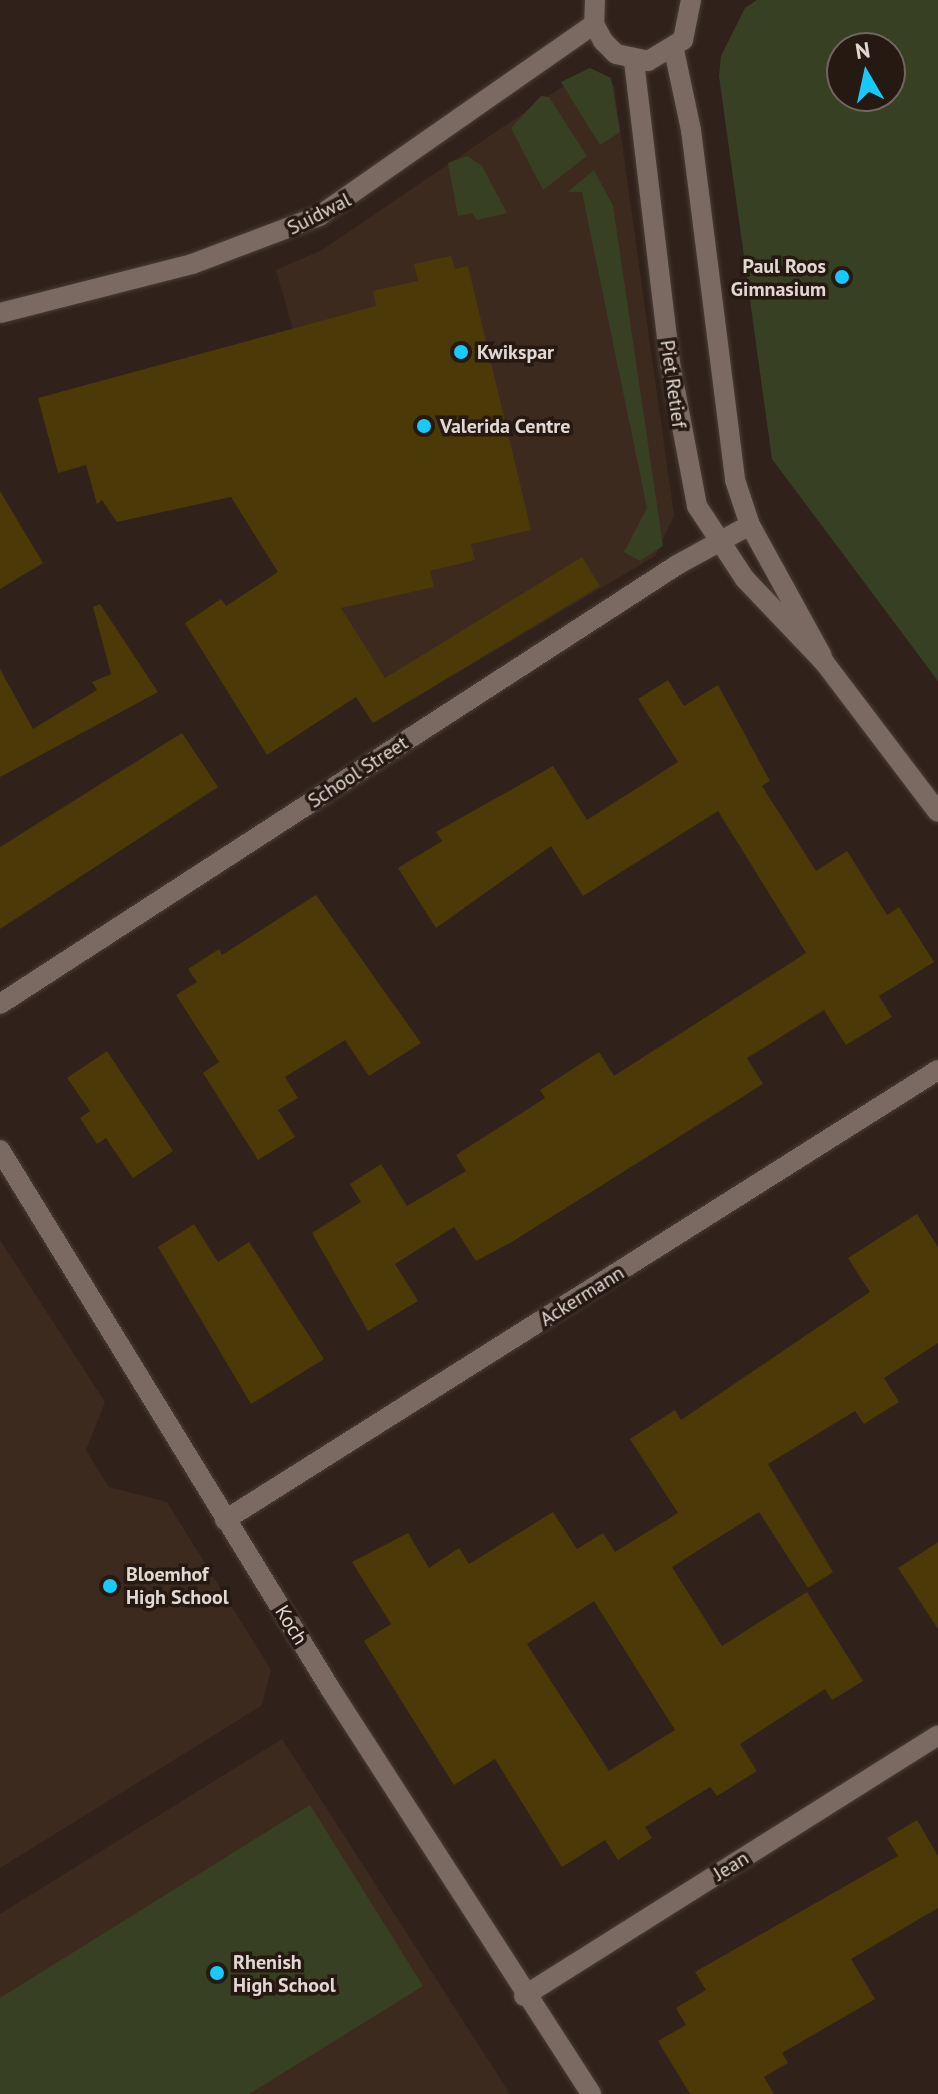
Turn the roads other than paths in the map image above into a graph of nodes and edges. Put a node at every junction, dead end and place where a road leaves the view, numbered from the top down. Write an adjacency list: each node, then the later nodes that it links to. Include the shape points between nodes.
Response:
1 (595, 0): 3 (street)
2 (692, 0): 4 (street, via 690,28)
3 (594, 24): 5 (street, via 609,47); 6 (street, Suidwal, via 356,195 297,226 192,264)
4 (674, 50): 5 (street); 7 (street, Piet Retief, via 691,130 735,480)
5 (634, 61): 8 (street, Piet Retief, via 638,137 684,455 693,494)
6 (0, 313)
7 (750, 525): 8 (street, School Street); 9 (street, Piet Retief, via 804,614)
8 (716, 541): 9 (street, Piet Retief, via 771,610); 11 (street, School Street)
9 (824, 662): 10 (street, Piet Retief)
10 (938, 812)
11 (0, 1004)
12 (938, 1070): 14 (street, Ackermann)
13 (0, 1150): 14 (street, Koch, via 172,1424)
14 (225, 1520): 16 (street, Koch)
15 (938, 1735): 16 (street, Jean)
16 (524, 1996): 17 (street, Koch)
17 (591, 2094)

